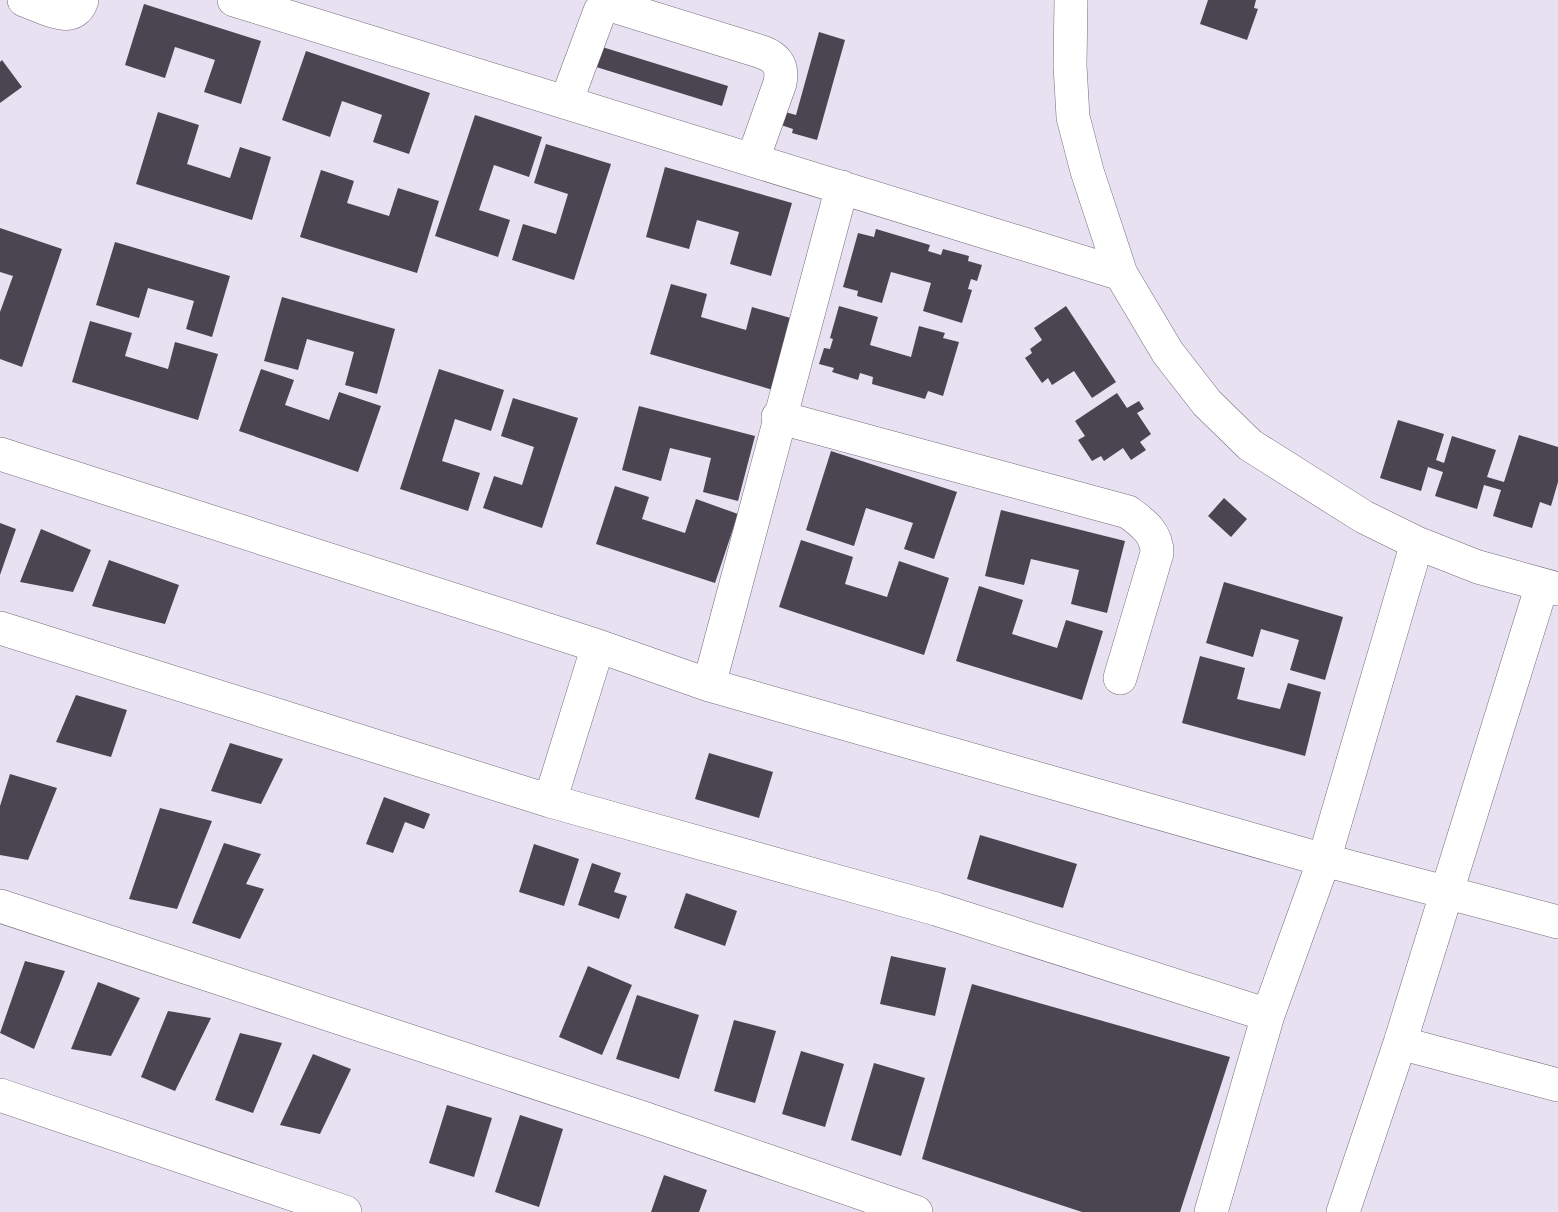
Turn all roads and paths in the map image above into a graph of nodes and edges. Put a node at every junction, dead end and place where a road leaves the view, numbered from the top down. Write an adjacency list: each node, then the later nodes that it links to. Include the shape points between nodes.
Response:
1 (24, 0): 2 (street, via 64,15 73,13)
2 (82, 0)
3 (234, 0): 5 (street)
4 (1071, 0): 8 (street, via 1073,117)
5 (567, 102): 6 (street); 6 (street, via 600,11 611,5 772,55 782,73)
6 (753, 159): 7 (street)
7 (842, 187): 8 (street); 9 (street)
8 (1121, 274): 11 (street, via 1168,353 1208,403 1250,445 1364,517)
9 (778, 417): 15 (street, via 1128,512 1155,538 1157,553); 16 (street)
10 (0, 454): 14 (street)
11 (1417, 543): 12 (street, via 1478,567); 18 (street)
12 (1550, 587): 19 (street)
13 (0, 628): 17 (street)
14 (598, 646): 16 (street); 17 (street)
15 (1120, 678)
16 (709, 685): 18 (street)
17 (550, 801): 22 (street, via 936,909)
18 (1324, 860): 19 (street); 22 (street)
19 (1445, 893): 21 (street); 23 (street)
20 (0, 906): 27 (street)
21 (1558, 922)
22 (1268, 1015): 28 (street)
23 (1400, 1043): 24 (street); 29 (street)
24 (1558, 1085)
25 (0, 1095): 26 (street)
26 (345, 1212)
27 (916, 1212)
28 (1211, 1212)
29 (1343, 1212)

